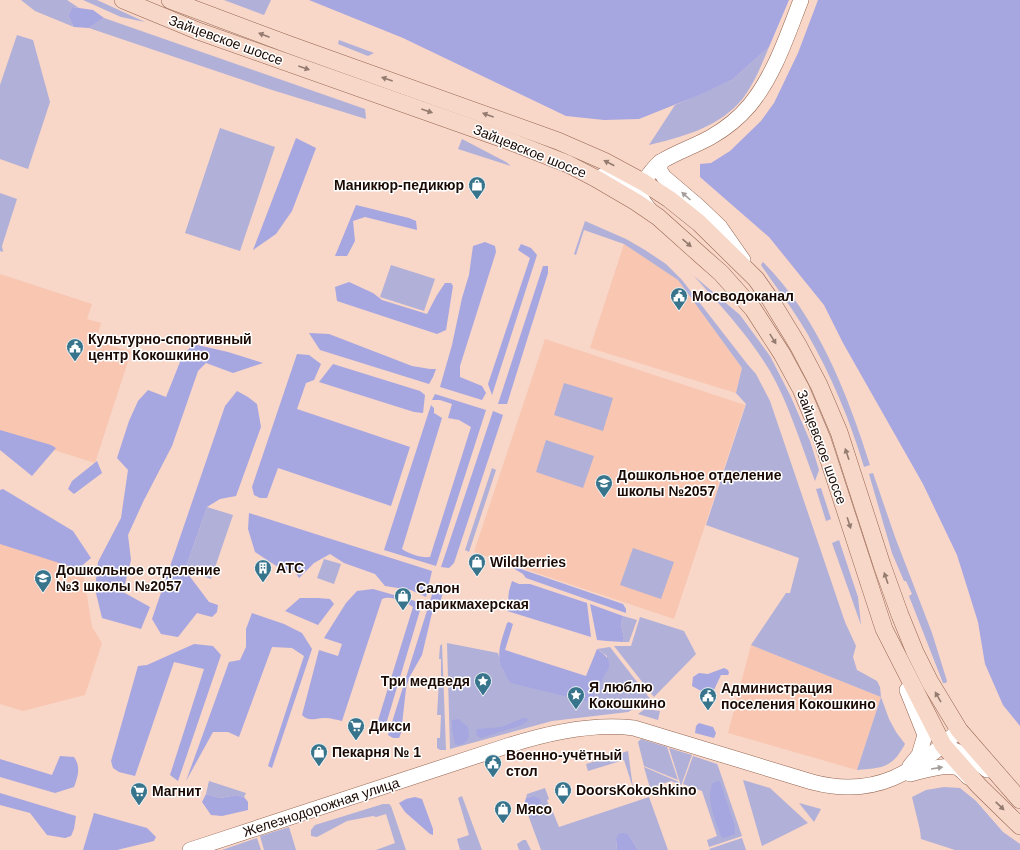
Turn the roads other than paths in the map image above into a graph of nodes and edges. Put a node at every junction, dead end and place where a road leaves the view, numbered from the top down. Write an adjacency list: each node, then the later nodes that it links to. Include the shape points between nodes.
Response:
1 (124, 0): 5 (main road, Зайцевское шоссе, one-way to 5, via 198,31 510,141)
2 (170, 0): 6 (main road, Зайцевское шоссе, one-way to 2, via 558,141)
3 (801, 0): 4 (street, via 766,80 747,108 720,132)
4 (660, 162): 6 (street); 8 (street, one-way to 4, via 720,227 664,177 660,171)
5 (568, 164): 6 (street, via 622,183); 7 (main road, Зайцевское шоссе, via 623,194)
6 (643, 182): 7 (street, via 641,199); 8 (main road, Зайцевское шоссе, via 699,223)
7 (658, 217): 9 (main road, Зайцевское шоссе, one-way to 9, via 740,293 764,324 792,370 822,439)
8 (756, 279): 10 (main road, Зайцевское шоссе, one-way to 8, via 915,652 882,565 839,432 818,385 791,333)
9 (884, 629): 11 (main road, Зайцевское шоссе); 12 (street, via 925,735 917,759)
10 (959, 730): 11 (street); 14 (main road, Зайцевское шоссе)
11 (943, 745): 12 (street); 13 (main road, Зайцевское шоссе); 14 (street, via 972,758)
12 (899, 776): 13 (street, one-way to 13, via 952,767 959,769); 16 (street, Железнодорожная улица, via 858,787 830,786 631,728 580,729 525,740)
13 (979, 786): 15 (main road, Зайцевское шоссе, one-way to 15)
14 (1020, 800)
15 (1020, 826)
16 (190, 850)

